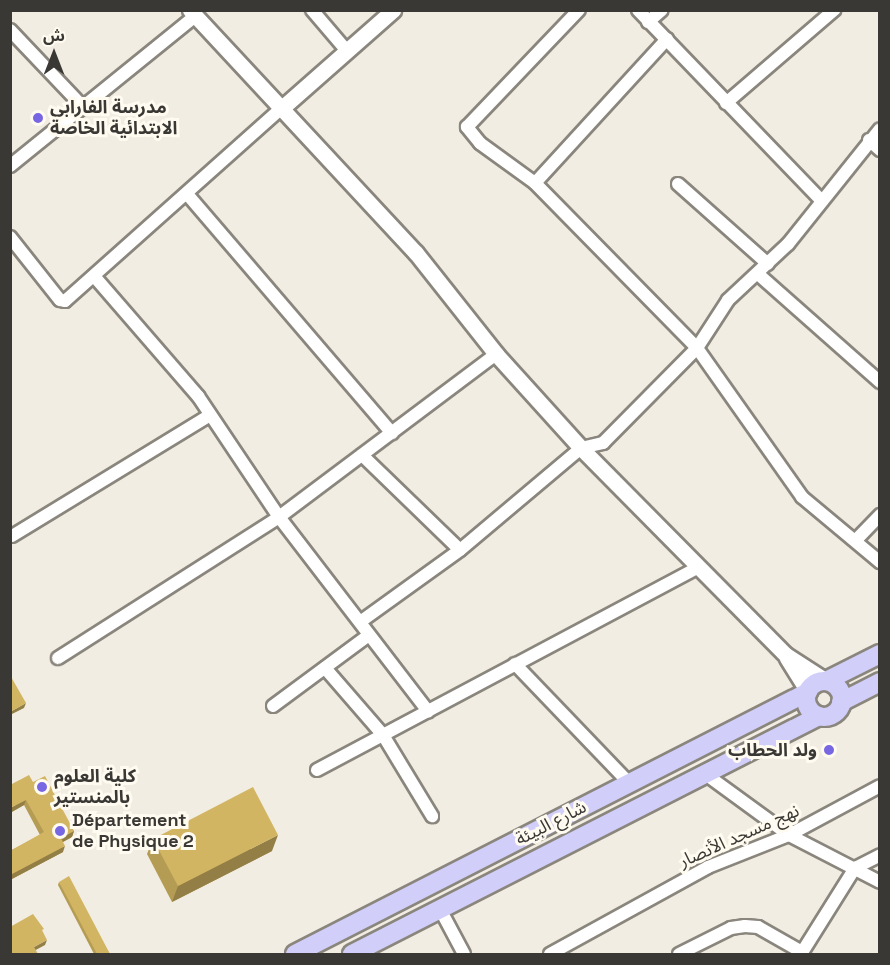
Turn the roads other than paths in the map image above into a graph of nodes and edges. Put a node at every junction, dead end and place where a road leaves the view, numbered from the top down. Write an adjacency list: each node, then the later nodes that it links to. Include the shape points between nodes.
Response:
1 (312, 10): 11 (street)
2 (393, 10): 11 (street)
3 (579, 10): 19 (street, via 467,127 480,143)
4 (638, 10): 8 (street)
5 (662, 10): 8 (street)
6 (834, 10): 12 (street)
7 (193, 13): 13 (street); 14 (street)
8 (648, 22): 10 (street)
9 (10, 30): 13 (street)
10 (667, 39): 12 (street); 19 (street)
11 (347, 51): 14 (street)
12 (726, 103): 22 (street)
13 (83, 106): 18 (street)
14 (283, 107): 21 (street); 28 (street, via 416,253)
15 (879, 129): 16 (street)
16 (869, 140): 17 (street); 22 (street)
17 (879, 150)
18 (10, 166)
19 (535, 183): 27 (street)
20 (678, 184): 24 (street)
21 (187, 194): 26 (street); 31 (street)
22 (822, 201): 24 (street)
23 (10, 237): 26 (street, via 60,300 69,298)
24 (768, 264): 25 (street)
25 (758, 274): 27 (street, via 729,300); 29 (street)
26 (94, 276): 30 (street)
27 (697, 348): 32 (street, via 603,443); 37 (street, via 802,497)
28 (496, 354): 31 (street); 32 (street)
29 (879, 382)
30 (210, 415): 35 (street); 36 (street)
31 (392, 433): 33 (street)
32 (581, 448): 38 (street); 40 (street)
33 (362, 455): 35 (street); 38 (street)
34 (879, 515): 37 (street)
35 (279, 517): 41 (street); 45 (street)
36 (12, 536)
37 (856, 540): 39 (street)
38 (460, 550): 41 (street)
39 (879, 562)
40 (699, 567): 44 (street); 46 (street)
41 (360, 622): 42 (street)
42 (369, 635): 47 (street); 53 (street)
43 (879, 654): 48 (main road, شارع البيئة)
44 (786, 655): 48 (street); 50 (street)
45 (58, 658)
46 (515, 664): 53 (street); 58 (street)
47 (325, 668): 52 (street); 55 (street)
48 (826, 681): 50 (main road, شارع البيئة, via 815,683); 51 (main road, via 837,686)
49 (879, 682): 51 (main road, شارع البيئة)
50 (808, 692): 54 (main road, via 809,709); 58 (main road, شارع البيئة)
51 (841, 702): 54 (main road, شارع البيئة, via 831,715)
52 (273, 706)
53 (428, 711): 55 (street)
54 (819, 716): 57 (main road, شارع البيئة)
55 (383, 735): 56 (street); 60 (street)
56 (316, 770)
57 (705, 773): 61 (street); 65 (main road, شارع البيئة)
58 (629, 783): 67 (main road, شارع البيئة)
59 (879, 786): 61 (street, نهج مسجد الأنصار)
60 (432, 816)
61 (789, 836): 63 (street); 70 (street, نهج مسجد الأنصار, via 708,867)
62 (879, 855): 63 (street)
63 (855, 868): 64 (street); 66 (street)
64 (879, 882)
65 (440, 909): 68 (main road, شارع البيئة); 69 (street)
66 (802, 953): 71 (street, via 758,927 745,926 731,928)
67 (295, 954)
68 (352, 954)
69 (464, 954)
70 (550, 954)
71 (680, 954)

